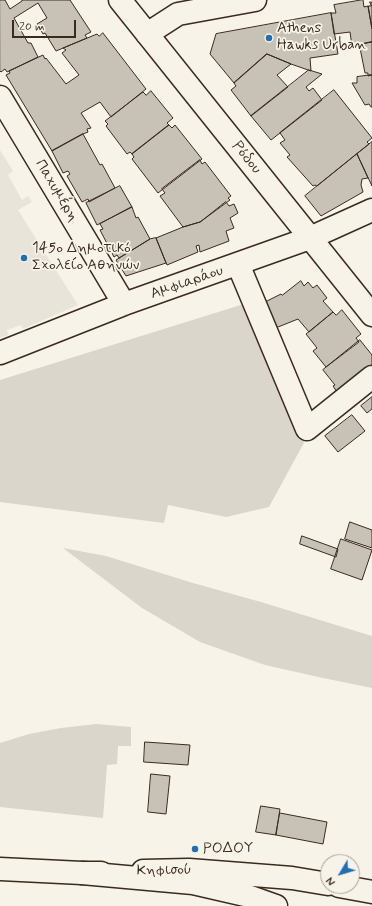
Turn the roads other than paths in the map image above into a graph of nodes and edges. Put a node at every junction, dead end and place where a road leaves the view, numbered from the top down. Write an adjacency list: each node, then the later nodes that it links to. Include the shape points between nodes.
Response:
1 (120, 0): 3 (main road, Ρόδου)
2 (255, 0): 3 (main road, via 178,14)
3 (147, 34): 6 (main road, Ρόδου)
4 (0, 97): 8 (main road, Παχυμέρη)
5 (372, 210): 6 (main road, Αμφιαράου)
6 (310, 238): 7 (main road, Αμφιαράου); 9 (main road, Ρόδου)
7 (238, 264): 8 (main road, Αμφιαράου); 11 (main road, via 307,429)
8 (124, 304): 10 (main road, Αμφιαράου)
9 (372, 315)
10 (0, 353)
11 (372, 377)
12 (0, 869): 13 (main road, Κηφισού)
13 (82, 873): 14 (main road, Κηφισού, via 189,870); 17 (main road, via 193,883 245,895)
14 (320, 883)
15 (360, 890): 16 (main road)
16 (372, 892)
17 (276, 906)

